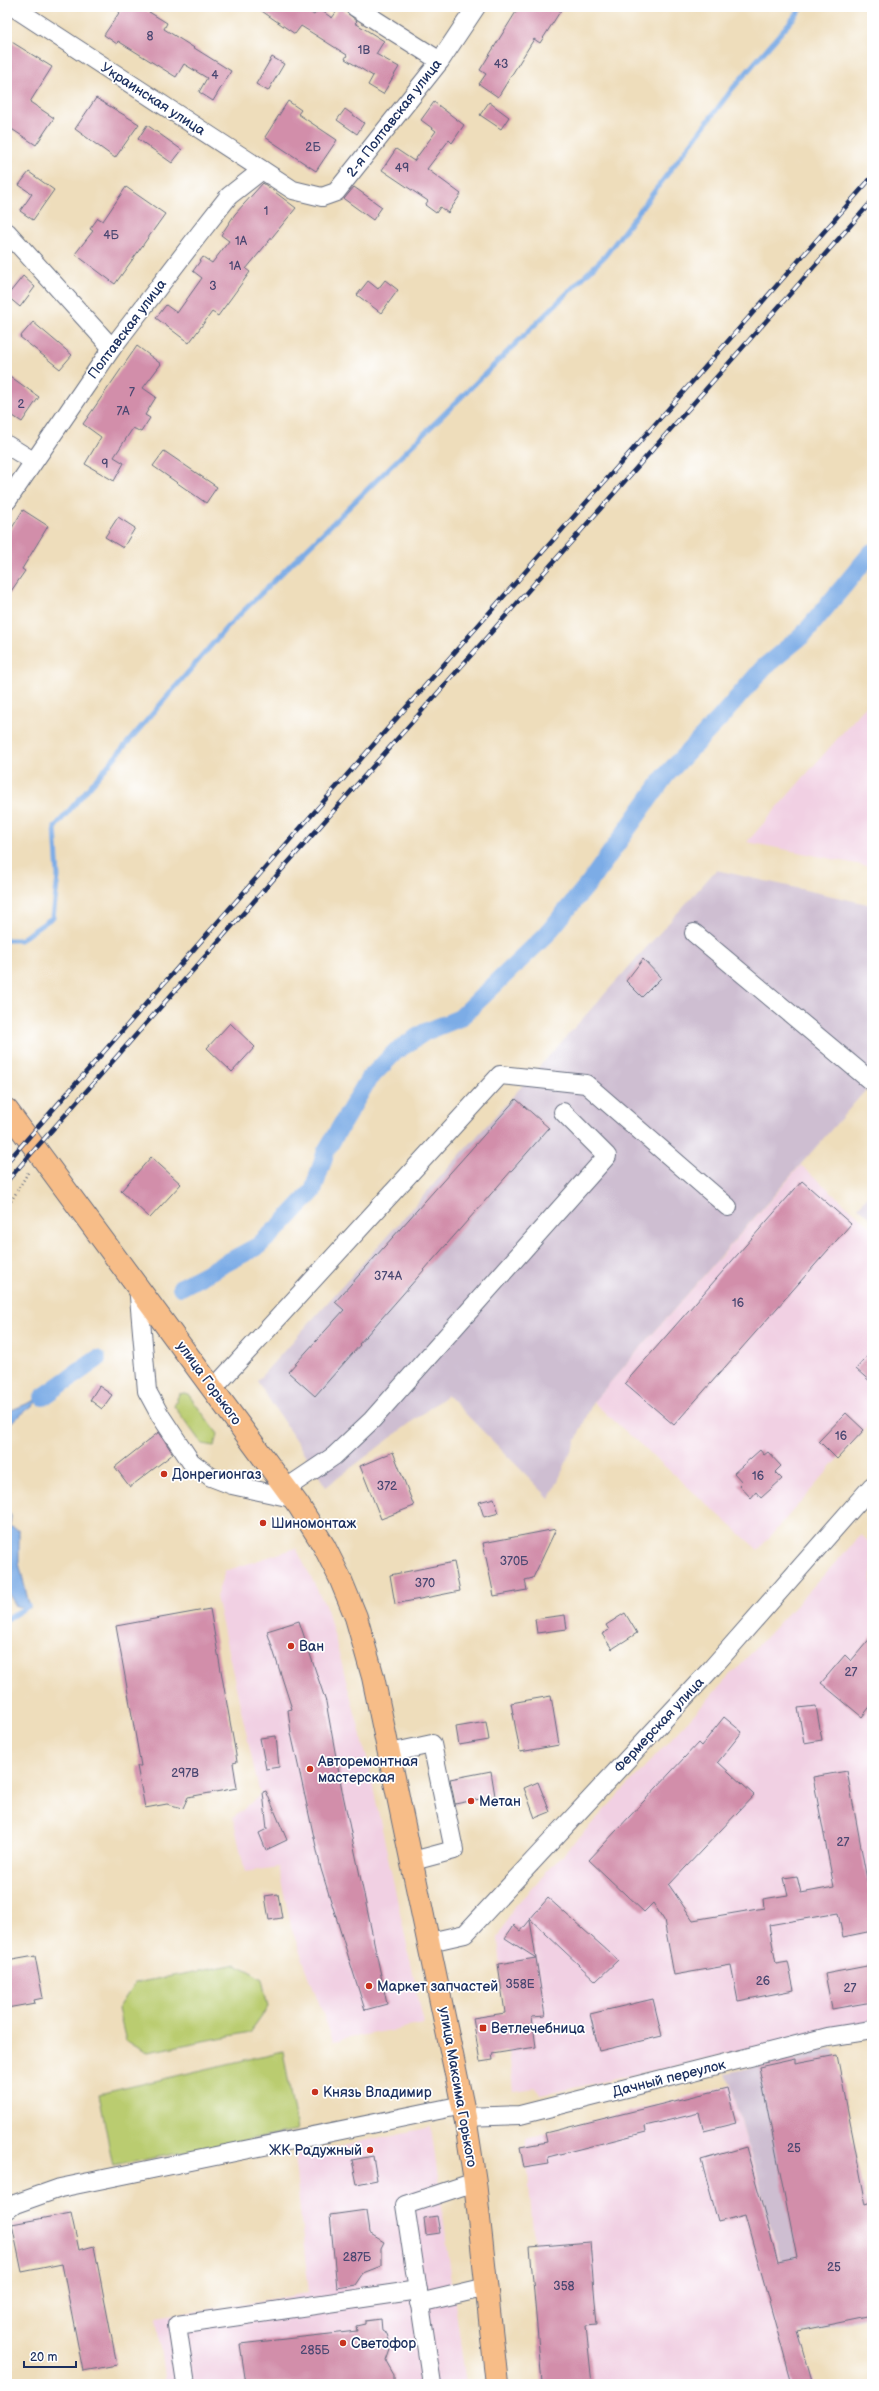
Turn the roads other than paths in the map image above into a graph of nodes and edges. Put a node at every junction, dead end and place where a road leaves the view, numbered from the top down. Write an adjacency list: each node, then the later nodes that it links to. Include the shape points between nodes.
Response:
1 (13, 7): 5 (street, Украинская улица)
2 (355, 7): 4 (street)
3 (476, 7): 4 (street, 2-я Полтавская улица)
4 (440, 61): 6 (street, 2-я Полтавская улица, via 336,192 322,197)
5 (262, 170): 6 (street, Украинская улица); 8 (street, Полтавская улица, via 229,196)
6 (293, 190)
7 (7, 232): 8 (street)
8 (112, 348): 10 (street, Полтавская улица)
9 (7, 445): 10 (street)
10 (33, 461): 11 (street, Полтавская улица)
11 (7, 501)
12 (694, 933): 13 (street)
13 (872, 1082)
14 (7, 1110): 17 (main road, улица Горького)
15 (563, 1112): 20 (street, via 607,1156 372,1420)
16 (728, 1207): 18 (street, via 586,1084 500,1075)
17 (138, 1285): 18 (main road, улица Горького); 20 (street, via 148,1391 160,1415 191,1462 211,1477 232,1485)
18 (213, 1389): 20 (main road, улица Горького)
19 (872, 1486): 24 (street, Фермерская улица, via 712,1668 465,1934)
20 (289, 1493): 21 (main road, улица Горького, via 324,1546 340,1578 356,1618)
21 (373, 1677): 22 (main road, улица Максима Горького)
22 (390, 1753): 23 (main road, улица Максима Горького); 23 (street, via 432,1744 454,1850)
23 (413, 1861): 24 (main road, улица Максима Горького)
24 (430, 1942): 26 (main road, улица Максима Горького)
25 (872, 2030): 26 (street, Дачный переулок, via 828,2037 520,2115)
26 (464, 2111): 27 (main road, улица Максима Горького); 28 (street, Дачный переулок, via 60,2188 15,2204)
27 (475, 2182): 29 (main road, улица Максима Горького); 30 (street, via 405,2205)
28 (7, 2210)
29 (487, 2287): 30 (street); 33 (main road, улица Максима Горького)
30 (419, 2296): 31 (street, via 178,2325); 32 (street)
31 (186, 2384)
32 (432, 2384)
33 (497, 2384)

